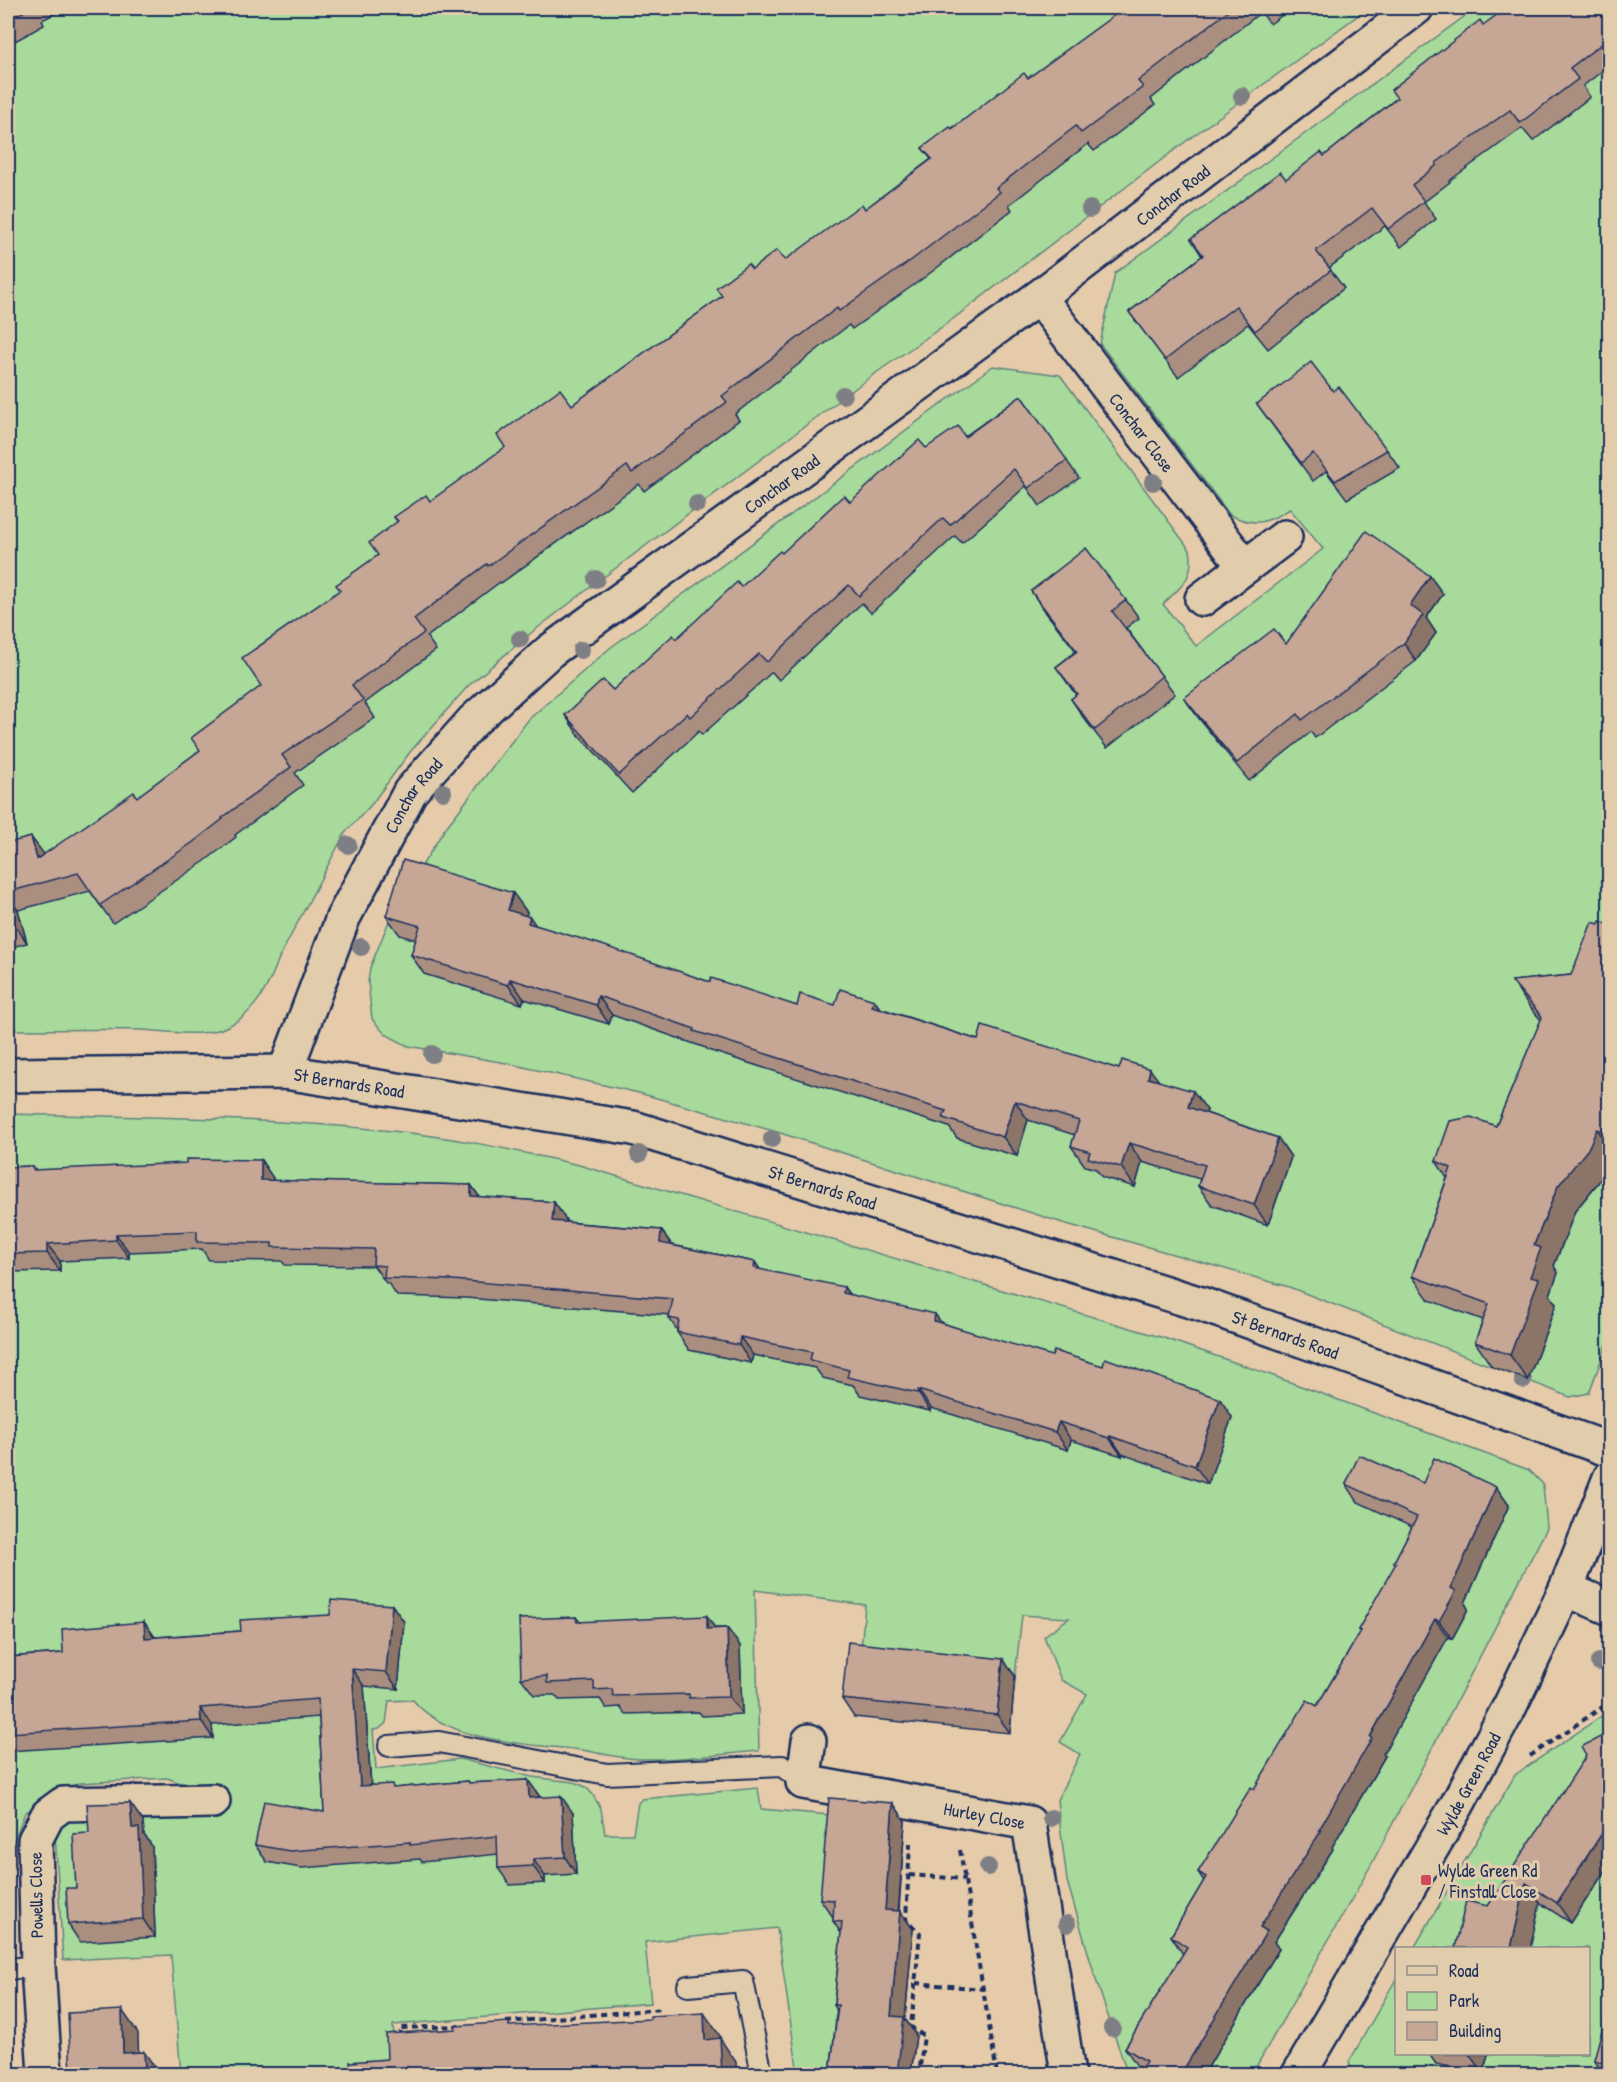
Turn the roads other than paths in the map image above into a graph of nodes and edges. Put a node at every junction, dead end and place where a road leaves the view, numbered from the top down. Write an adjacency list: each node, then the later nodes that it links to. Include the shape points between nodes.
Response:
1 (1416, 8): 2 (street, Conchar Road)
2 (1039, 297): 4 (street, Conchar Close); 6 (street, Conchar Road, via 550,651 473,721 410,792 343,918)
3 (1285, 537): 4 (street)
4 (1245, 567): 5 (street)
5 (1202, 599)
6 (285, 1072): 7 (street, St Bernards Road); 8 (street, St Bernards Road, via 633,1128 1201,1304)
7 (8, 1075)
8 (1610, 1450)
9 (1610, 1478): 10 (street, Wylde Green Road)
10 (1566, 1589): 11 (street); 21 (street, Wylde Green Road, via 1457,1805)
11 (1610, 1608)
12 (808, 1741): 14 (street)
13 (389, 1746): 14 (lane, via 439,1742 607,1774 782,1766)
14 (803, 1782): 20 (street, Hurley Close, via 1029,1823)
15 (213, 1801): 16 (street, Powells Close, via 63,1804 48,1815 35,1840)
16 (23, 1967): 18 (street, Powells Close)
17 (688, 1986): 19 (lane, via 743,1981)
18 (45, 2074)
19 (762, 2074)
20 (1068, 2074)
21 (1299, 2074)

